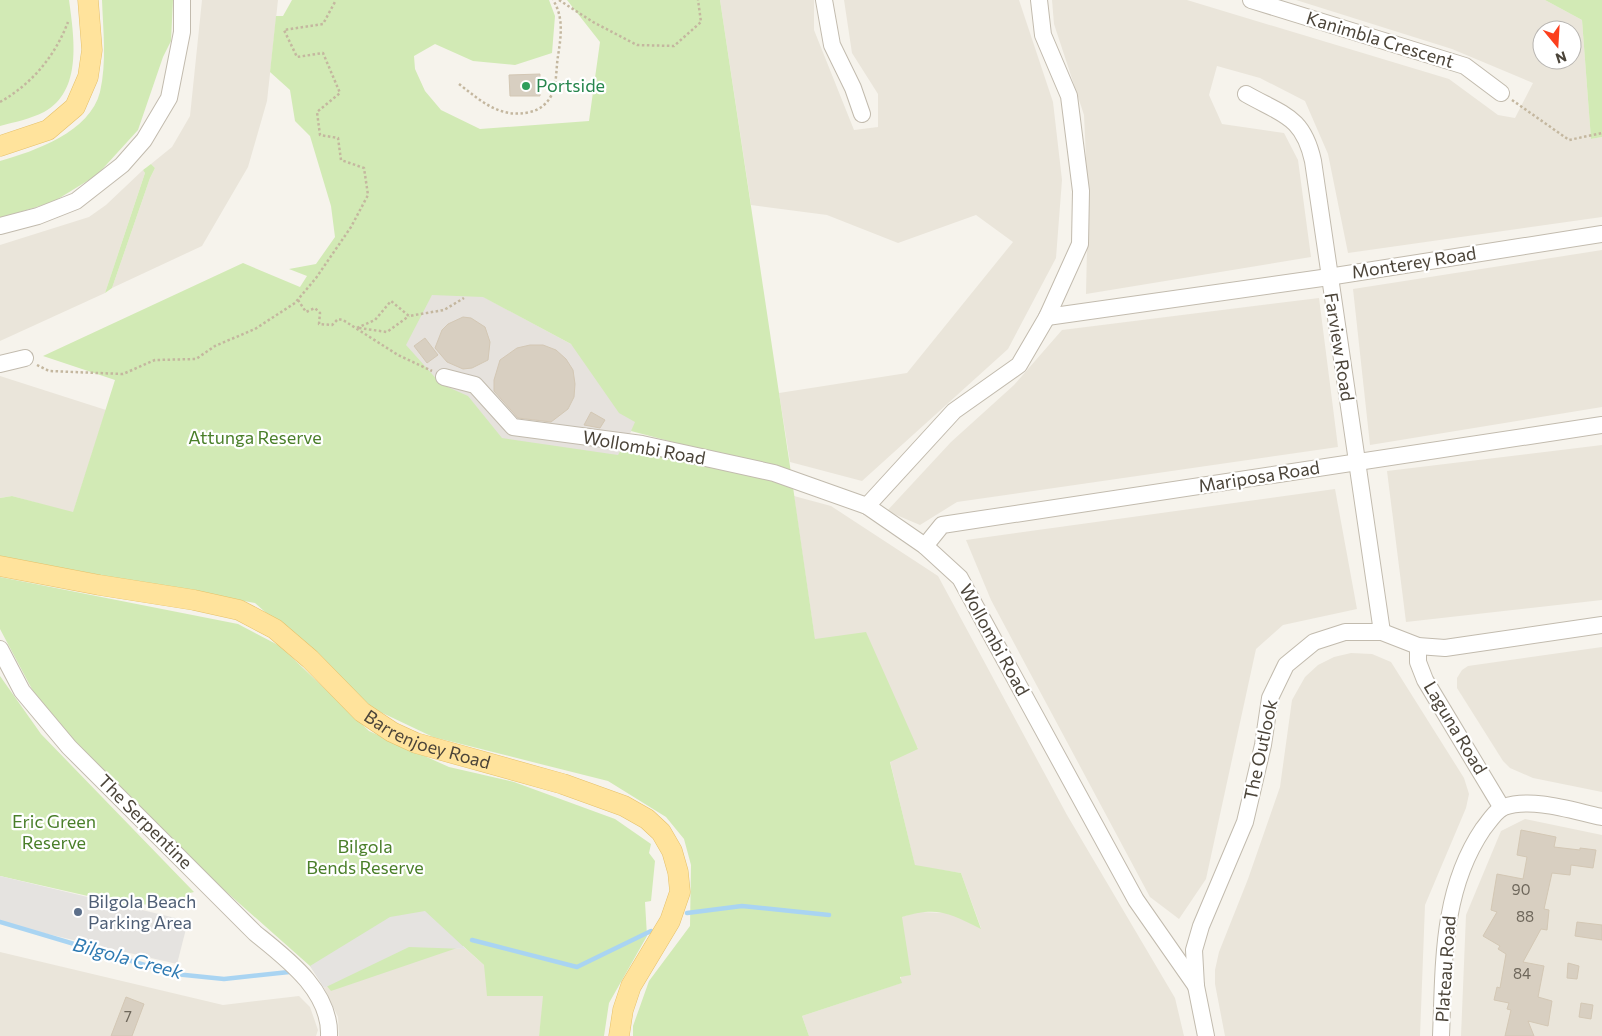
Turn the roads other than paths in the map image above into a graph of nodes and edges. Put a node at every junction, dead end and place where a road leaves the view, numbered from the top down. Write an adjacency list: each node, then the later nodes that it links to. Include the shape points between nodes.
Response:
1 (88, 0): 9 (main road, via 92,50 88,77 75,107 48,130)
2 (182, 0): 10 (street, via 182,32 169,98 144,140 122,164 76,201)
3 (824, 0): 8 (street, via 832,44)
4 (1039, 0): 13 (street, via 1043,34 1069,96 1081,191 1080,244)
5 (1251, 0): 6 (street, Kanimbla Crescent, via 1465,66)
6 (1502, 93)
7 (1246, 94): 12 (street, Farview Road, via 1297,123 1308,139)
8 (862, 114)
9 (0, 146)
10 (0, 226)
11 (1602, 234): 12 (street, Monterey Road)
12 (1329, 277): 13 (street, Monterey Road); 18 (street, Farview Road)
13 (1047, 316): 19 (street, via 1019,365 954,411)
14 (25, 358): 15 (street)
15 (0, 364)
16 (444, 377): 19 (street, Wollombi Road, via 475,384 513,427 642,444 774,473)
17 (1602, 425): 18 (street, Mariposa Road)
18 (1357, 462): 20 (street, Mariposa Road, via 942,525); 23 (street, Farview Road)
19 (867, 506): 20 (street, Wollombi Road)
20 (925, 546): 28 (street, Wollombi Road, via 960,578 1136,900)
21 (0, 566): 30 (main road, Barrenjoey Road, via 240,610 276,629 362,712 392,732 416,743 563,784 624,806 648,819 661,832 672,851 680,892 670,921 631,986)
22 (1602, 626): 24 (street, The Outlook, via 1445,648)
23 (1382, 632): 24 (street, The Outlook); 28 (street, The Outlook, via 1345,632 1314,642 1286,665 1270,698 1245,822 1194,950)
24 (1418, 646): 26 (street, Laguna Road, via 1418,662 1425,680)
25 (0, 649): 29 (street, The Serpentine, via 22,691 69,747 309,983 325,1015)
26 (1502, 808): 27 (street, via 1523,804 1548,806); 32 (street, Plateau Road, via 1476,839 1452,896 1445,931)
27 (1602, 817)
28 (1196, 986): 31 (street, The Outlook)
29 (329, 1036)
30 (619, 1036)
31 (1206, 1036)
32 (1441, 1036)

